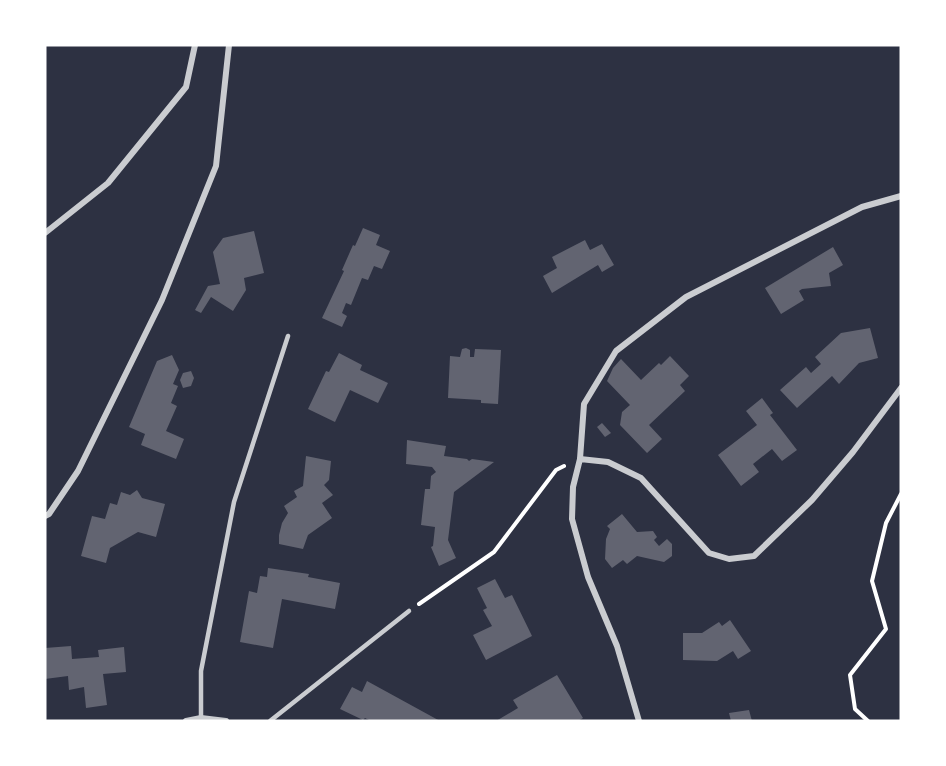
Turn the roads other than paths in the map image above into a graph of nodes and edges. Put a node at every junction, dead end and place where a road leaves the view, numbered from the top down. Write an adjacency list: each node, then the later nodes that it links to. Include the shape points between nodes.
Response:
1 (195, 45): 4 (street, via 186,87 108,183)
2 (229, 45): 8 (street, via 216,166 162,300 78,471)
3 (901, 196): 7 (street, via 862,207 686,297 616,351 585,404)
4 (45, 232)
5 (288, 336): 10 (lane, via 234,502 201,671)
6 (901, 388): 7 (street, via 812,500 754,556 729,559 709,553 641,478 608,462)
7 (580, 459): 14 (street, via 573,487 572,519 588,577 617,646)
8 (45, 516)
9 (409, 611): 13 (lane)
10 (201, 718): 11 (street); 12 (street)
11 (186, 721)
12 (226, 721)
13 (270, 721)
14 (639, 721)

